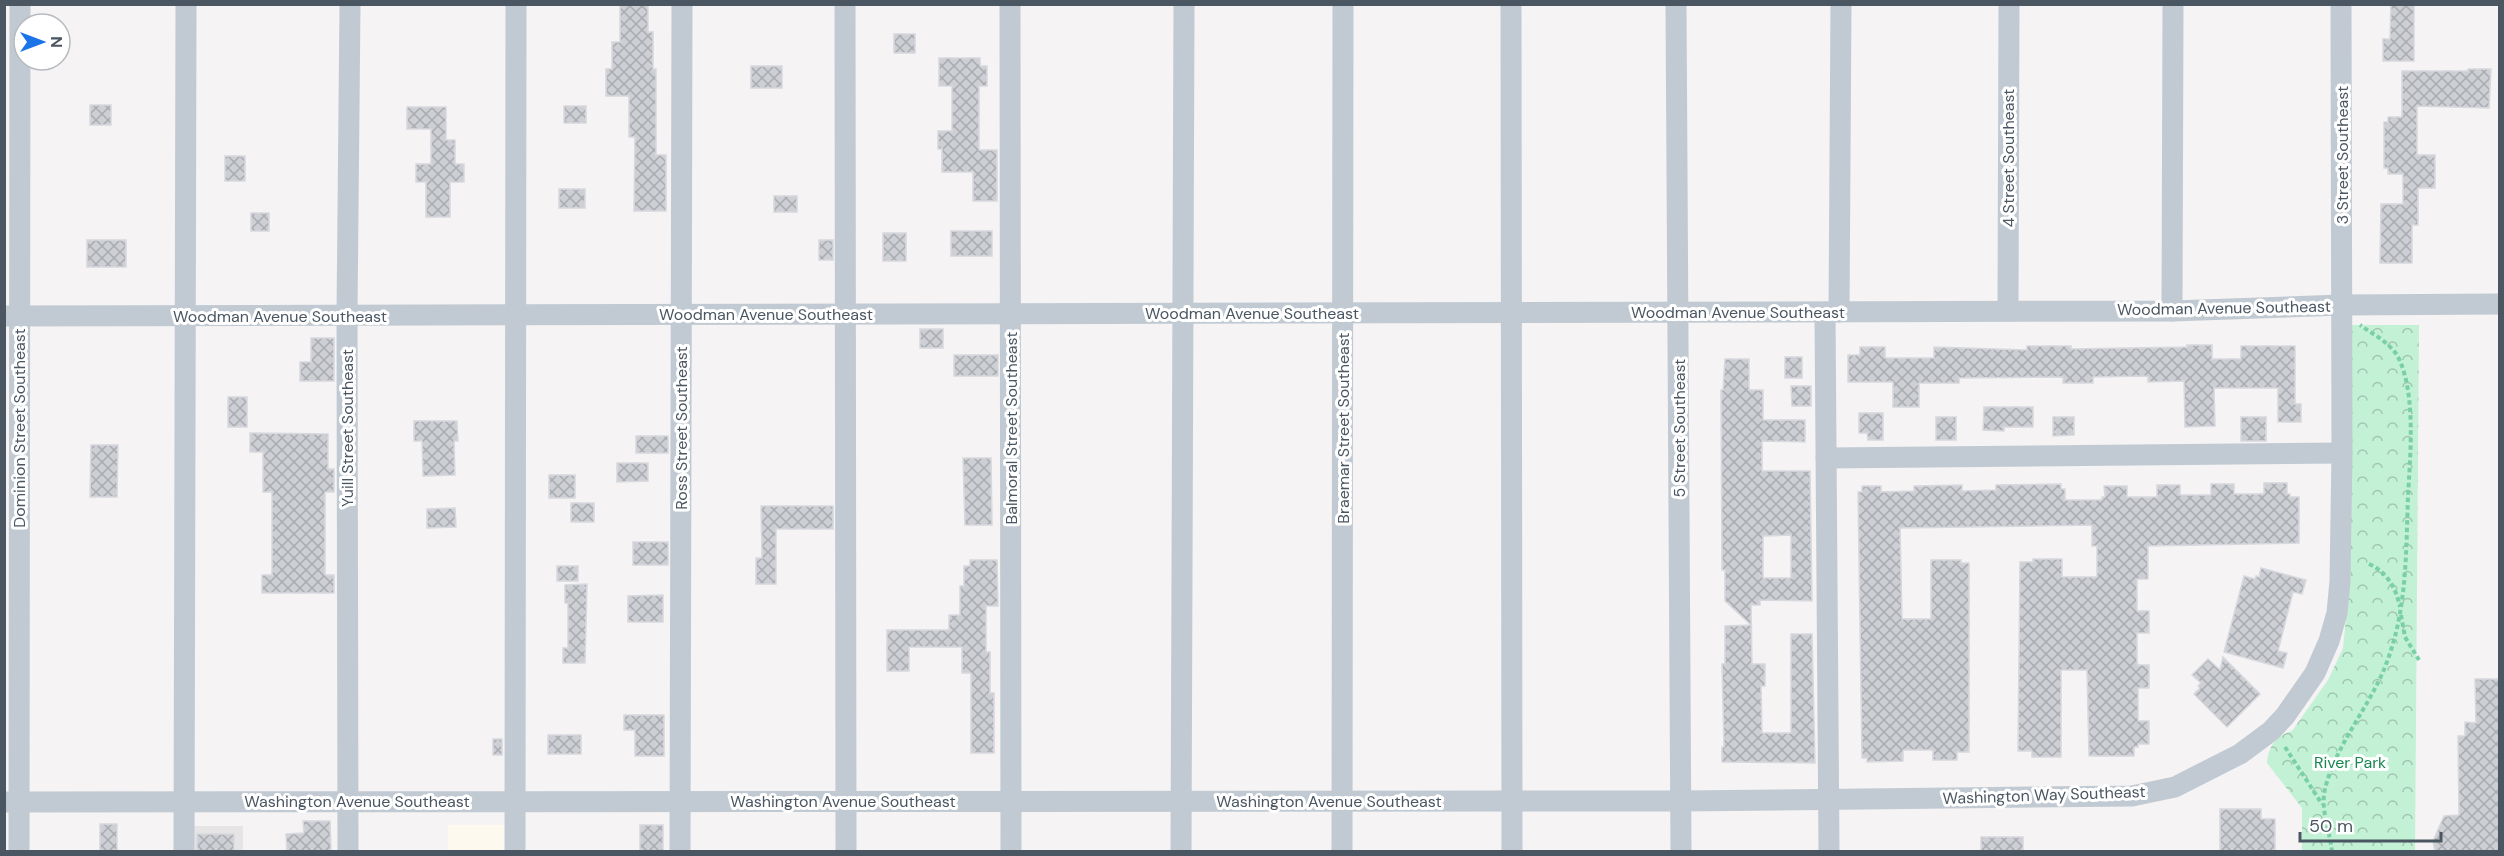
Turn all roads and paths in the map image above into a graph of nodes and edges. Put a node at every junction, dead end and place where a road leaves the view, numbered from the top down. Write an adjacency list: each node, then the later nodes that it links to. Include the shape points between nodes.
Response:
1 (20, 4): 30 (street, Dominion Street Southeast)
2 (186, 4): 31 (street)
3 (350, 4): 27 (street, Yuill Street Southeast)
4 (516, 4): 28 (street)
5 (682, 4): 29 (street, Ross Street Southeast)
6 (845, 4): 25 (street)
7 (1011, 4): 26 (street, Balmoral Street Southeast)
8 (1184, 4): 23 (street)
9 (1343, 4): 24 (street, Braemar Street Southeast)
10 (1511, 4): 20 (street)
11 (1676, 4): 21 (street, 5 Street Southeast)
12 (1841, 4): 22 (street)
13 (2009, 4): 18 (street, 4 Street Southeast)
14 (2173, 4): 19 (street)
15 (2341, 4): 17 (street, 3 Street Southeast)
16 (2499, 304): 17 (street, Woodman Avenue Southeast)
17 (2342, 305): 19 (street, Woodman Avenue Southeast); 33 (street, Washington Way Southeast)
18 (2008, 311): 19 (street, Woodman Avenue Southeast); 22 (street, Woodman Avenue Southeast)
19 (2172, 311)
20 (1511, 312): 21 (street, Woodman Avenue Southeast); 24 (street, Woodman Avenue Southeast); 47 (street)
21 (1678, 312): 22 (street, Woodman Avenue Southeast); 48 (street, 5 Street Southeast)
22 (1832, 312): 34 (street)
23 (1183, 313): 24 (street, Woodman Avenue Southeast); 26 (street, Woodman Avenue Southeast); 45 (street)
24 (1343, 313): 46 (street, Braemar Street Southeast)
25 (845, 314): 26 (street, Woodman Avenue Southeast); 29 (street, Woodman Avenue Southeast); 43 (street)
26 (1011, 314): 44 (street, Balmoral Street Southeast)
27 (347, 315): 28 (street, Woodman Avenue Southeast); 31 (street, Woodman Avenue Southeast); 40 (street, Yuill Street Southeast)
28 (516, 315): 29 (street, Woodman Avenue Southeast); 41 (street)
29 (681, 315): 42 (street, Ross Street Southeast)
30 (12, 316): 31 (street, Woodman Avenue Southeast); 49 (street, Dominion Street Southeast)
31 (185, 316): 50 (street)
32 (2359, 325): 36 (path, via 2385,342 2399,359 2406,388 2410,456)
33 (2342, 453): 34 (street); 39 (street, Washington Way Southeast, via 2340,582 2329,641 2315,673 2285,716 2240,754 2175,788 2132,796)
34 (1826, 458): 39 (street)
35 (2369, 564): 36 (path, via 2391,582)
36 (2401, 610): 37 (path, via 2405,637); 51 (path, via 2378,682 2336,757 2324,791)
37 (2419, 660)
38 (2285, 747): 51 (path, via 2318,796)
39 (1828, 799): 48 (street, Washington Way Southeast); 63 (street)
40 (348, 801): 41 (street, Washington Avenue Southeast); 50 (street, Washington Avenue Southeast); 54 (street, Yuill Street Southeast)
41 (515, 801): 42 (street, Washington Avenue Southeast); 55 (street)
42 (680, 801): 43 (street, Washington Avenue Southeast); 56 (street, Ross Street Southeast)
43 (846, 801): 44 (street, Washington Avenue Southeast); 57 (street)
44 (1011, 801): 45 (street, Washington Avenue Southeast); 58 (street, Balmoral Street Southeast)
45 (1181, 801): 46 (street, Washington Avenue Southeast); 59 (street)
46 (1342, 801): 47 (street, Washington Avenue Southeast); 60 (street, Braemar Street Southeast)
47 (1512, 801): 48 (street, Washington Avenue Southeast); 61 (street)
48 (1681, 801): 62 (street, 5 Street Southeast)
49 (12, 802): 50 (street, Washington Avenue Southeast); 52 (street, Dominion Street Southeast)
50 (184, 802): 53 (street)
51 (2325, 814): 64 (path)
52 (19, 852)
53 (183, 852)
54 (348, 852)
55 (515, 852)
56 (680, 852)
57 (846, 852)
58 (1011, 852)
59 (1180, 852)
60 (1342, 852)
61 (1512, 852)
62 (1681, 852)
63 (1829, 852)
64 (2332, 852)

